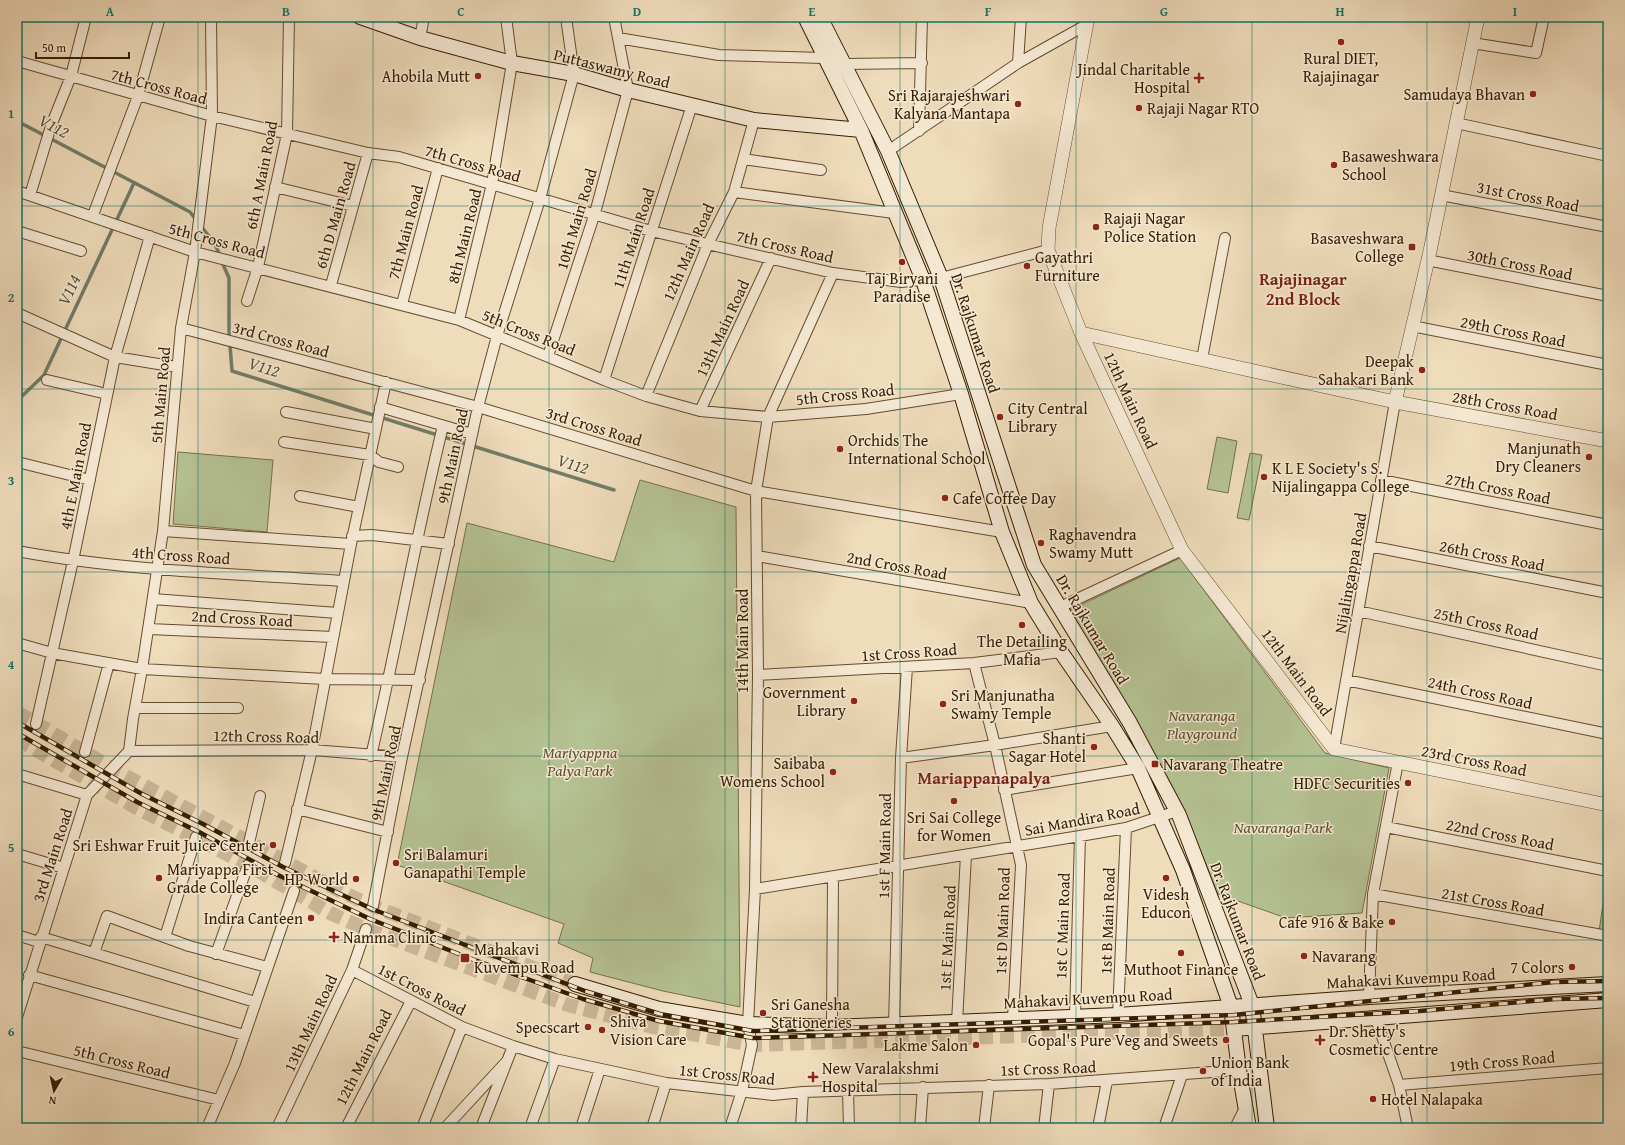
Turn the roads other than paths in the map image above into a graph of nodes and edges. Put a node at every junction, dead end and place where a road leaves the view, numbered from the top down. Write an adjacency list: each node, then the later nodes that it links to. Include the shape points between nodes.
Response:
1 (86, 17): 27 (street)
2 (160, 17): 29 (street)
3 (210, 17): 31 (street, 5th Main Road)
4 (289, 17): 36 (street, 6th A Main Road)
5 (361, 17): 17 (main road, Puttaswamy Road)
6 (424, 17): 17 (street)
7 (506, 17): 22 (street, 8th Main Road)
8 (566, 17): 26 (street, 9th Main Road)
9 (614, 17): 18 (street)
10 (805, 17): 20 (main road, Dr. Rajkumar Road)
11 (820, 17): 25 (main road, Dr. Rajkumar Road)
12 (922, 17): 23 (street)
13 (1021, 17): 24 (street)
14 (1478, 17): 19 (street)
15 (1544, 17): 19 (street, via 1536,53)
16 (1087, 21): 24 (street); 60 (street, 12th Main Road, via 1049,228)
17 (420, 38): 22 (main road, Puttaswamy Road)
18 (618, 38): 20 (street, via 719,55); 28 (street)
19 (1472, 43): 33 (street)
20 (824, 58): 34 (main road, Dr. Rajkumar Road)
21 (17, 61): 27 (street, 7th Cross Road)
22 (512, 63): 26 (main road, Puttaswamy Road); 43 (street, 8th Main Road)
23 (922, 63): 25 (street); 35 (street)
24 (1018, 63): 35 (street)
25 (845, 64): 37 (main road, Dr. Rajkumar Road)
26 (574, 74): 28 (main road, Puttaswamy Road); 49 (street, 9th Main Road)
27 (71, 76): 29 (street, 7th Cross Road); 47 (street, via 46,142)
28 (628, 90): 30 (main road, Puttaswamy Road); 51 (street, 10th Main Road)
29 (138, 96): 31 (street, 7th Cross Road); 53 (street)
30 (692, 105): 32 (main road, Puttaswamy Road); 56 (street, 11th Main Road)
31 (212, 116): 36 (street, 7th Cross Road); 62 (street, 5th Main Road)
32 (754, 120): 34 (main road, Puttaswamy Road); 40 (street, 12th Main Road)
33 (1456, 123): 39 (street); 48 (street)
34 (861, 130): 52 (main road, Dr. Rajkumar Road)
35 (919, 131): 37 (street)
36 (287, 134): 38 (street, 7th Cross Road); 44 (street, 6th A Main Road)
37 (888, 151): 67 (main road, Dr. Rajkumar Road)
38 (368, 153): 41 (street, 7th Cross Road, via 399,157); 50 (street, 6th D Main Road)
39 (1608, 156)
40 (743, 159): 42 (street); 46 (street, 12th Main Road)
41 (438, 168): 43 (street, 7th Cross Road); 72 (street, 7th Main Road)
42 (821, 170)
43 (492, 184): 49 (street, 7th Cross Road); 74 (street, 8th Main Road)
44 (275, 187): 50 (street); 65 (street, 6th A Main Road)
45 (17, 191): 47 (street, 5th Cross Road)
46 (734, 192): 52 (street); 59 (street, 12th Main Road)
47 (30, 195): 53 (street, 5th Cross Road)
48 (1441, 195): 54 (street, 31st Cross Road); 64 (street)
49 (540, 199): 51 (street, 7th Cross Road); 78 (street, 9th Main Road)
50 (353, 206): 69 (street, 6th D Main Road)
51 (595, 213): 56 (street, 7th Cross Road); 79 (street, 10th Main Road)
52 (894, 214): 68 (main road, Dr. Rajkumar Road)
53 (93, 216): 57 (street, 5th Cross Road)
54 (1608, 227)
55 (17, 231): 61 (street)
56 (651, 231): 59 (street, 7th Cross Road); 85 (street, 11th Main Road)
57 (150, 236): 62 (street, 5th Cross Road); 80 (street, 4th E Main Road)
58 (1225, 238): 81 (street)
59 (708, 244): 63 (street, 7th Cross Road); 89 (street, 12th Main Road)
60 (1048, 250): 67 (street); 77 (street, 12th Main Road)
61 (82, 251)
62 (195, 252): 65 (street, 5th Cross Road); 76 (street, 5th Main Road)
63 (771, 258): 66 (street, 7th Cross Road); 93 (street, 13th Main Road)
64 (1427, 260): 70 (street, 30th Cross Road); 75 (street)
65 (258, 266): 69 (street, 5th Cross Road); 71 (street, 6th A Main Road)
66 (833, 273): 68 (street, 7th Cross Road, via 901,282); 95 (street, 14th Main Road)
67 (941, 278): 68 (street); 125 (main road, Dr. Rajkumar Road, via 1034,565)
68 (924, 280): 88 (main road, Dr. Rajkumar Road)
69 (331, 285): 72 (street, 5th Cross Road)
70 (1608, 296)
71 (247, 301)
72 (402, 304): 74 (street, 5th Cross Road)
73 (17, 313): 80 (street)
74 (459, 320): 78 (street, 5th Cross Road)
75 (1412, 326): 82 (street, 29th Cross Road); 90 (street)
76 (181, 328): 83 (street, 5th Main Road); 86 (street, 3rd Cross Road)
77 (1082, 333): 81 (street, 28th Cross Road); 116 (street, 12th Main Road)
78 (497, 336): 79 (street, 5th Cross Road); 91 (street, 9th Main Road)
79 (548, 356): 85 (street, 5th Cross Road)
80 (115, 357): 83 (street); 87 (street, 4th E Main Road)
81 (1202, 359): 90 (street, 28th Cross Road)
82 (1608, 365)
83 (177, 367): 110 (street, 5th Main Road)
84 (47, 380): 87 (street)
85 (604, 380): 89 (street, 5th Cross Road)
86 (386, 382): 91 (street, 3rd Cross Road); 92 (street)
87 (107, 394): 104 (street, 4th E Main Road)
88 (961, 394): 95 (street, 5th Cross Road, via 866,409); 111 (main road, Dr. Rajkumar Road)
89 (646, 396): 93 (street, 5th Cross Road)
90 (1395, 402): 99 (street, 28th Cross Road); 105 (street, Nijalingappa Road)
91 (478, 407): 98 (street, 9th Main Road); 106 (street, 3rd Cross Road)
92 (380, 409): 96 (street); 97 (street)
93 (700, 411): 95 (street, 5th Cross Road)
94 (286, 412): 96 (street)
95 (768, 417): 106 (street, 14th Main Road)
96 (377, 426): 101 (street)
97 (442, 428): 98 (street); 113 (street)
98 (471, 436): 114 (street, 9th Main Road)
99 (1608, 441)
100 (284, 442): 101 (street)
101 (370, 456): 103 (street, via 379,462); 108 (street)
102 (17, 462): 104 (street)
103 (398, 466)
104 (90, 480): 119 (street, 4th E Main Road)
105 (1381, 480): 109 (street, 27th Cross Road); 115 (street, Nijalingappa Road)
106 (756, 491): 111 (street, 3rd Cross Road); 118 (street, 14th Main Road)
107 (300, 496): 108 (street)
108 (359, 507): 112 (street)
109 (1608, 525)
110 (163, 531): 112 (street); 120 (street, 5th Main Road)
111 (1002, 532): 124 (main road, Dr. Rajkumar Road)
112 (351, 540): 113 (street, via 372,535); 121 (street)
113 (417, 541): 114 (street); 140 (street)
114 (449, 544): 141 (street, 9th Main Road)
115 (1369, 546): 122 (street, 26th Cross Road); 126 (street, Nijalingappa Road)
116 (1182, 550): 125 (street); 149 (street, 12th Main Road)
117 (17, 551): 119 (street, 4th Cross Road)
118 (757, 556): 124 (street, 2nd Cross Road); 138 (street, 14th Main Road)
119 (73, 561): 120 (street, 4th Cross Road); 132 (street, 4th E Main Road)
120 (158, 569): 121 (street, 4th Cross Road); 123 (street, 5th Main Road)
121 (344, 580): 127 (street)
122 (1608, 592)
123 (153, 600): 127 (street); 128 (street, 5th Main Road)
124 (1031, 603): 131 (main road, Dr. Rajkumar Road)
125 (1060, 607): 164 (main road, Dr. Rajkumar Road, via 1130,723)
126 (1358, 611): 135 (street, 25th Cross Road); 142 (street, Nijalingappa Road)
127 (338, 613): 129 (street)
128 (148, 629): 129 (street, 2nd Cross Road); 137 (street, 5th Main Road)
129 (334, 637): 139 (street)
130 (17, 643): 132 (street)
131 (1060, 652): 134 (street, 1st Cross Road); 146 (main road, Dr. Rajkumar Road)
132 (52, 653): 133 (street); 145 (street, 4th E Main Road)
133 (109, 663): 137 (street); 152 (street)
134 (974, 663): 136 (street, 1st Cross Road); 148 (street, 1st D Main Road)
135 (1608, 666)
136 (907, 667): 138 (street, 1st Cross Road); 155 (street, 1st F Main Road)
137 (142, 669): 139 (street); 143 (street, 5th Main Road)
138 (758, 675): 181 (street, 14th Main Road)
139 (325, 679): 140 (street); 150 (street)
140 (389, 680): 141 (street); 153 (street)
141 (420, 680): 154 (street, 9th Main Road)
142 (1346, 680): 147 (street, 24th Cross Road); 149 (street, Nijalingappa Road)
143 (135, 708): 144 (street); 151 (street, 5th Main Road)
144 (238, 708)
145 (36, 724)
146 (1112, 726): 148 (street); 157 (main road, Dr. Rajkumar Road)
147 (1608, 734)
148 (995, 745): 155 (street); 159 (street, 1st D Main Road)
149 (1334, 749): 156 (street, 23rd Cross Road)
150 (312, 750): 151 (street, 12th Cross Road); 153 (street, 12th Cross Road); 163 (street)
151 (129, 751): 160 (street)
152 (85, 752)
153 (371, 756): 154 (street, 12th Cross Road)
154 (402, 757): 168 (street, 9th Main Road)
155 (901, 758): 177 (street, 1st F Main Road)
156 (1398, 762): 162 (street, 23rd Cross Road); 166 (street)
157 (1138, 768): 159 (street); 165 (main road, Dr. Rajkumar Road)
158 (17, 774): 160 (street)
159 (1004, 790): 172 (street, 1st D Main Road)
160 (86, 795): 178 (street, 3rd Main Road)
161 (260, 796): 171 (street)
162 (1608, 804)
163 (297, 809): 168 (street); 175 (street)
164 (1177, 811): 165 (street, Sai Mandira Road); 201 (main road, Dr. Rajkumar Road)
165 (1160, 817): 167 (street, Sai Mandira Road); 202 (main road, Dr. Rajkumar Road, via 1183,870)
166 (1386, 827): 179 (street, 22nd Cross Road); 183 (street)
167 (1126, 828): 169 (street, Sai Mandira Road); 203 (street, 1st B Main Road)
168 (388, 832): 184 (street, 9th Main Road)
169 (1080, 836): 172 (street, Sai Mandira Road); 204 (street, 1st C Main Road)
170 (196, 837): 188 (street)
171 (249, 844)
172 (1016, 847): 174 (street, Sai Mandira Road); 206 (street, 1st D Main Road, via 1020,865)
173 (17, 854): 178 (street)
174 (966, 855): 177 (street, Sai Mandira Road); 208 (street, 1st E Main Road)
175 (285, 863)
176 (248, 865): 191 (street)
177 (898, 866): 180 (street, Sai Mandira Road); 210 (street, 1st F Main Road)
178 (64, 868): 189 (street, 3rd Main Road)
179 (1608, 871)
180 (833, 876): 181 (street, Sai Mandira Road); 212 (street)
181 (755, 889): 209 (street, 14th Main Road)
182 (294, 892): 192 (street)
183 (1373, 894): 187 (street, 21st Cross Road); 197 (street)
184 (373, 906)
185 (366, 929): 193 (street, 13th Main Road)
186 (17, 935): 189 (street)
187 (1608, 936)
188 (165, 937): 190 (street, via 107,916); 191 (street)
189 (40, 940): 190 (street); 194 (street, 3rd Main Road)
190 (94, 953): 200 (street)
191 (216, 954): 192 (street)
192 (267, 967): 200 (street)
193 (352, 970): 198 (street, 1st Cross Road); 236 (street, 13th Main Road)
194 (30, 975): 205 (street, 3rd Main Road); 215 (street)
195 (574, 984): 209 (main road, Mahakavi Kuvempu Road, via 659,1009)
196 (1608, 984): 197 (main road, Mahakavi Kuvempu Road)
197 (1369, 997): 201 (main road, Mahakavi Kuvempu Road)
198 (410, 1000): 211 (street, 1st Cross Road); 237 (street, 12th Main Road)
199 (1608, 1000): 207 (main road)
200 (255, 1002): 215 (street)
201 (1252, 1005): 202 (main road, Mahakavi Kuvempu Road); 213 (main road, Dr. Rajkumar Road)
202 (1232, 1007): 203 (main road, Mahakavi Kuvempu Road); 214 (main road, Dr. Rajkumar Road)
203 (1118, 1015): 204 (main road, Mahakavi Kuvempu Road)
204 (1074, 1016): 206 (main road, Mahakavi Kuvempu Road)
205 (17, 1017)
206 (1013, 1018): 208 (main road, Mahakavi Kuvempu Road)
207 (1376, 1019): 213 (main road); 228 (street)
208 (958, 1022): 210 (main road, Mahakavi Kuvempu Road)
209 (748, 1024): 212 (main road, Mahakavi Kuvempu Road); 231 (street, via 752,1045)
210 (894, 1025): 212 (main road, Mahakavi Kuvempu Road)
211 (462, 1027): 216 (street, 1st Cross Road); 238 (street)
212 (832, 1027)
213 (1255, 1028): 214 (main road); 254 (main road, Dr. Rajkumar Road)
214 (1234, 1029): 222 (main road, Dr. Rajkumar Road)
215 (244, 1035): 233 (street)
216 (513, 1046): 218 (street, 1st Cross Road); 219 (street)
217 (17, 1051): 233 (street, 5th Cross Road)
218 (555, 1059): 221 (street, 1st Cross Road); 241 (street)
219 (507, 1061): 239 (street); 240 (street)
220 (1608, 1068): 228 (street, 19th Cross Road)
221 (600, 1069): 225 (street, 1st Cross Road); 242 (street)
222 (1239, 1070): 223 (street, 1st Cross Road); 234 (main road, Dr. Rajkumar Road)
223 (1182, 1075): 224 (street, 1st Cross Road); 251 (street)
224 (1107, 1080): 226 (street, 1st Cross Road); 250 (street)
225 (666, 1082): 231 (street, 1st Cross Road); 243 (street)
226 (1049, 1084): 227 (street, 1st Cross Road); 249 (street)
227 (989, 1085): 229 (street, 1st Cross Road); 248 (street)
228 (1399, 1085): 255 (street)
229 (922, 1087): 230 (street, 1st Cross Road); 247 (street)
230 (848, 1091): 232 (street, 1st Cross Road); 246 (street)
231 (742, 1092): 232 (street, 1st Cross Road, via 773,1095); 244 (street)
232 (803, 1092): 245 (street)
233 (219, 1100): 235 (street)
234 (1246, 1106): 252 (street); 253 (main road, Dr. Rajkumar Road)
235 (207, 1128)
236 (277, 1128)
237 (346, 1128)
238 (422, 1128)
239 (444, 1128)
240 (481, 1128)
241 (530, 1128)
242 (581, 1128)
243 (652, 1128)
244 (730, 1128)
245 (801, 1128)
246 (849, 1128)
247 (920, 1128)
248 (984, 1128)
249 (1044, 1128)
250 (1098, 1128)
251 (1164, 1128)
252 (1235, 1128)
253 (1249, 1128)
254 (1267, 1128)
255 (1408, 1128)

